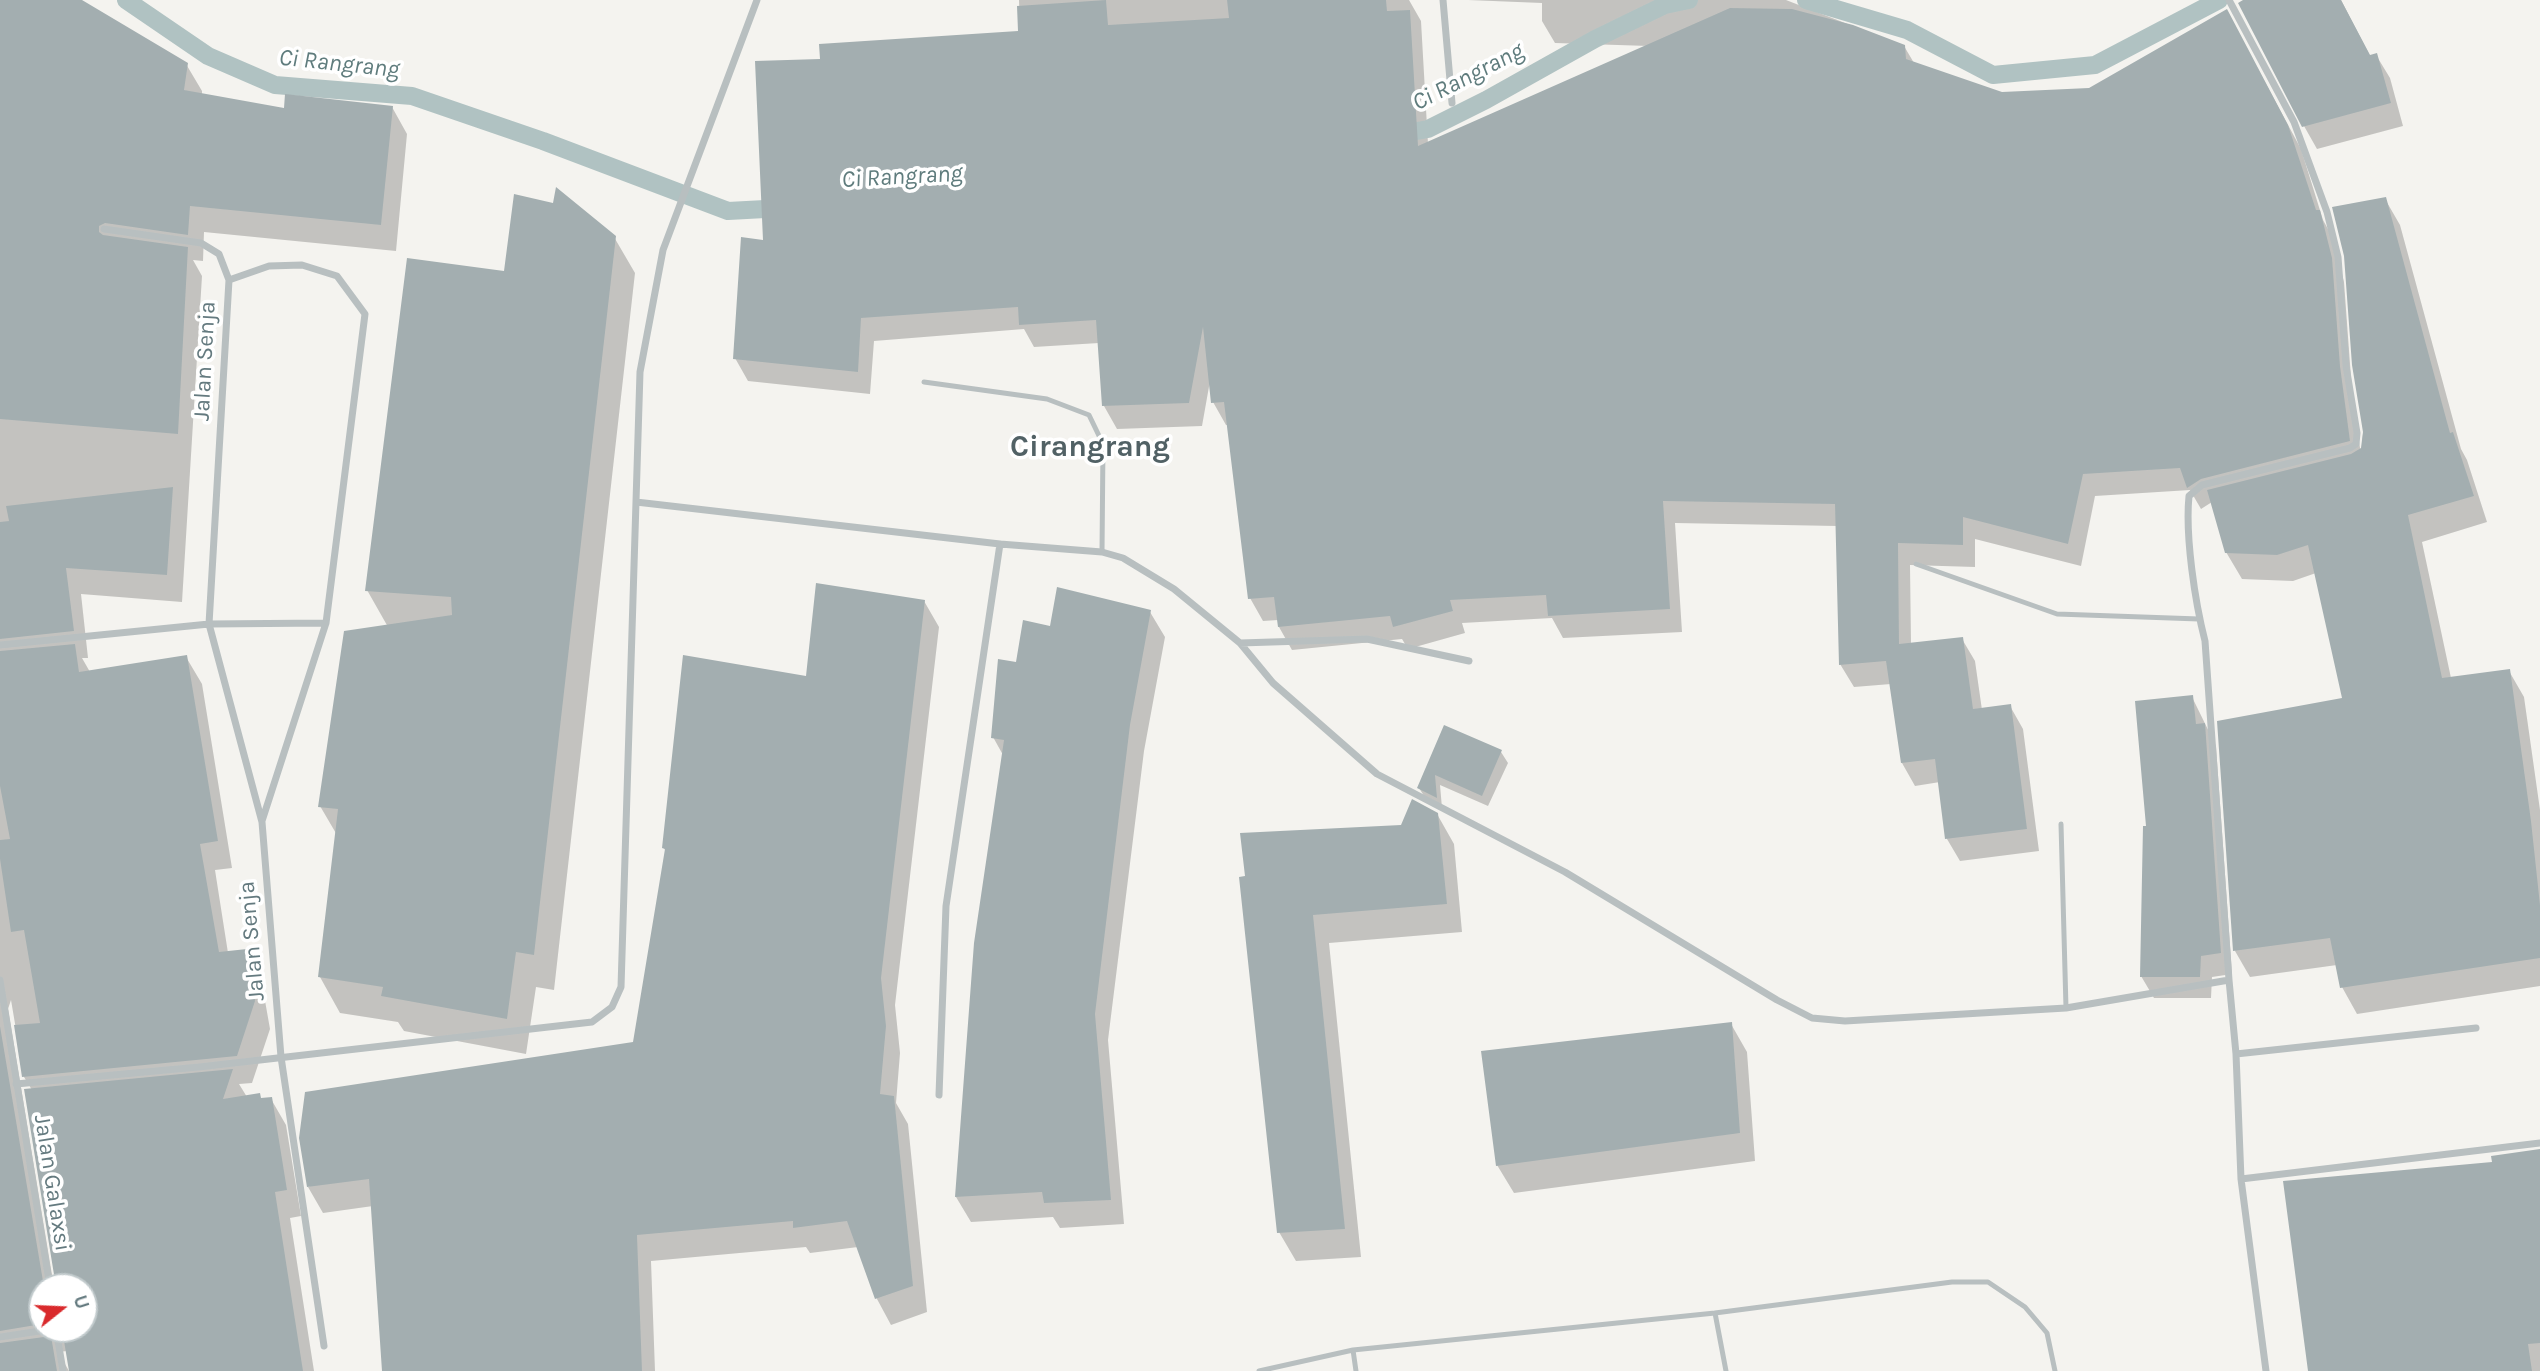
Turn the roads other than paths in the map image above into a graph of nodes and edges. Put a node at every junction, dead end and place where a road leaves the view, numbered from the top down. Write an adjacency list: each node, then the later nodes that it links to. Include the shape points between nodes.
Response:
1 (757, 0): 8 (street, via 663,250 640,372)
2 (1443, 0): 4 (street)
3 (2228, 0): 12 (street, via 2294,122 2327,212 2338,257 2356,444 2202,485 2189,496)
4 (1452, 103)
5 (104, 229): 6 (street, via 201,243 219,254)
6 (229, 280): 13 (street, Jalan Senja, via 269,266 302,265 337,276 365,314); 14 (street, Jalan Senja)
7 (924, 382): 10 (lane, via 1047,399 1089,415 1102,444)
8 (636, 502): 9 (street); 25 (street, via 621,987 612,1007 592,1022)
9 (1000, 544): 10 (street); 27 (street, via 946,906)
10 (1102, 552): 15 (street, via 1150,573)
11 (1916, 564): 12 (lane, via 2057,614)
12 (2199, 619): 21 (street, via 2205,641)
13 (326, 623): 14 (street); 18 (street, Jalan Senja)
14 (209, 624): 16 (street); 18 (street, Jalan Senja)
15 (1240, 643): 17 (street, via 1367,639); 22 (street, via 1273,683 1377,774 1565,872 1812,1018 1845,1021)
16 (0, 645)
17 (1469, 660)
18 (262, 822): 25 (street, Jalan Senja)
19 (2061, 824): 22 (lane)
20 (0, 980): 26 (street, Jalan Galaxsi)
21 (2229, 980): 22 (street); 24 (street)
22 (2066, 1008)
23 (2476, 1028): 24 (street)
24 (2236, 1054): 29 (street)
25 (281, 1057): 26 (street); 35 (street, Jalan Senja)
26 (16, 1084): 30 (street, Jalan Galaxsi)
27 (939, 1095)
28 (2540, 1143): 29 (street)
29 (2241, 1179): 42 (street)
30 (48, 1273)
31 (1715, 1312): 36 (lane); 40 (lane); 41 (lane, via 1952,1282 1988,1282 2025,1307 2048,1333)
32 (28, 1333): 33 (street)
33 (0, 1338)
34 (58, 1343): 37 (street)
35 (324, 1346)
36 (1353, 1350): 38 (lane); 39 (lane)
37 (63, 1371)
38 (1259, 1371)
39 (1356, 1371)
40 (1726, 1371)
41 (2056, 1371)
42 (2266, 1371)

